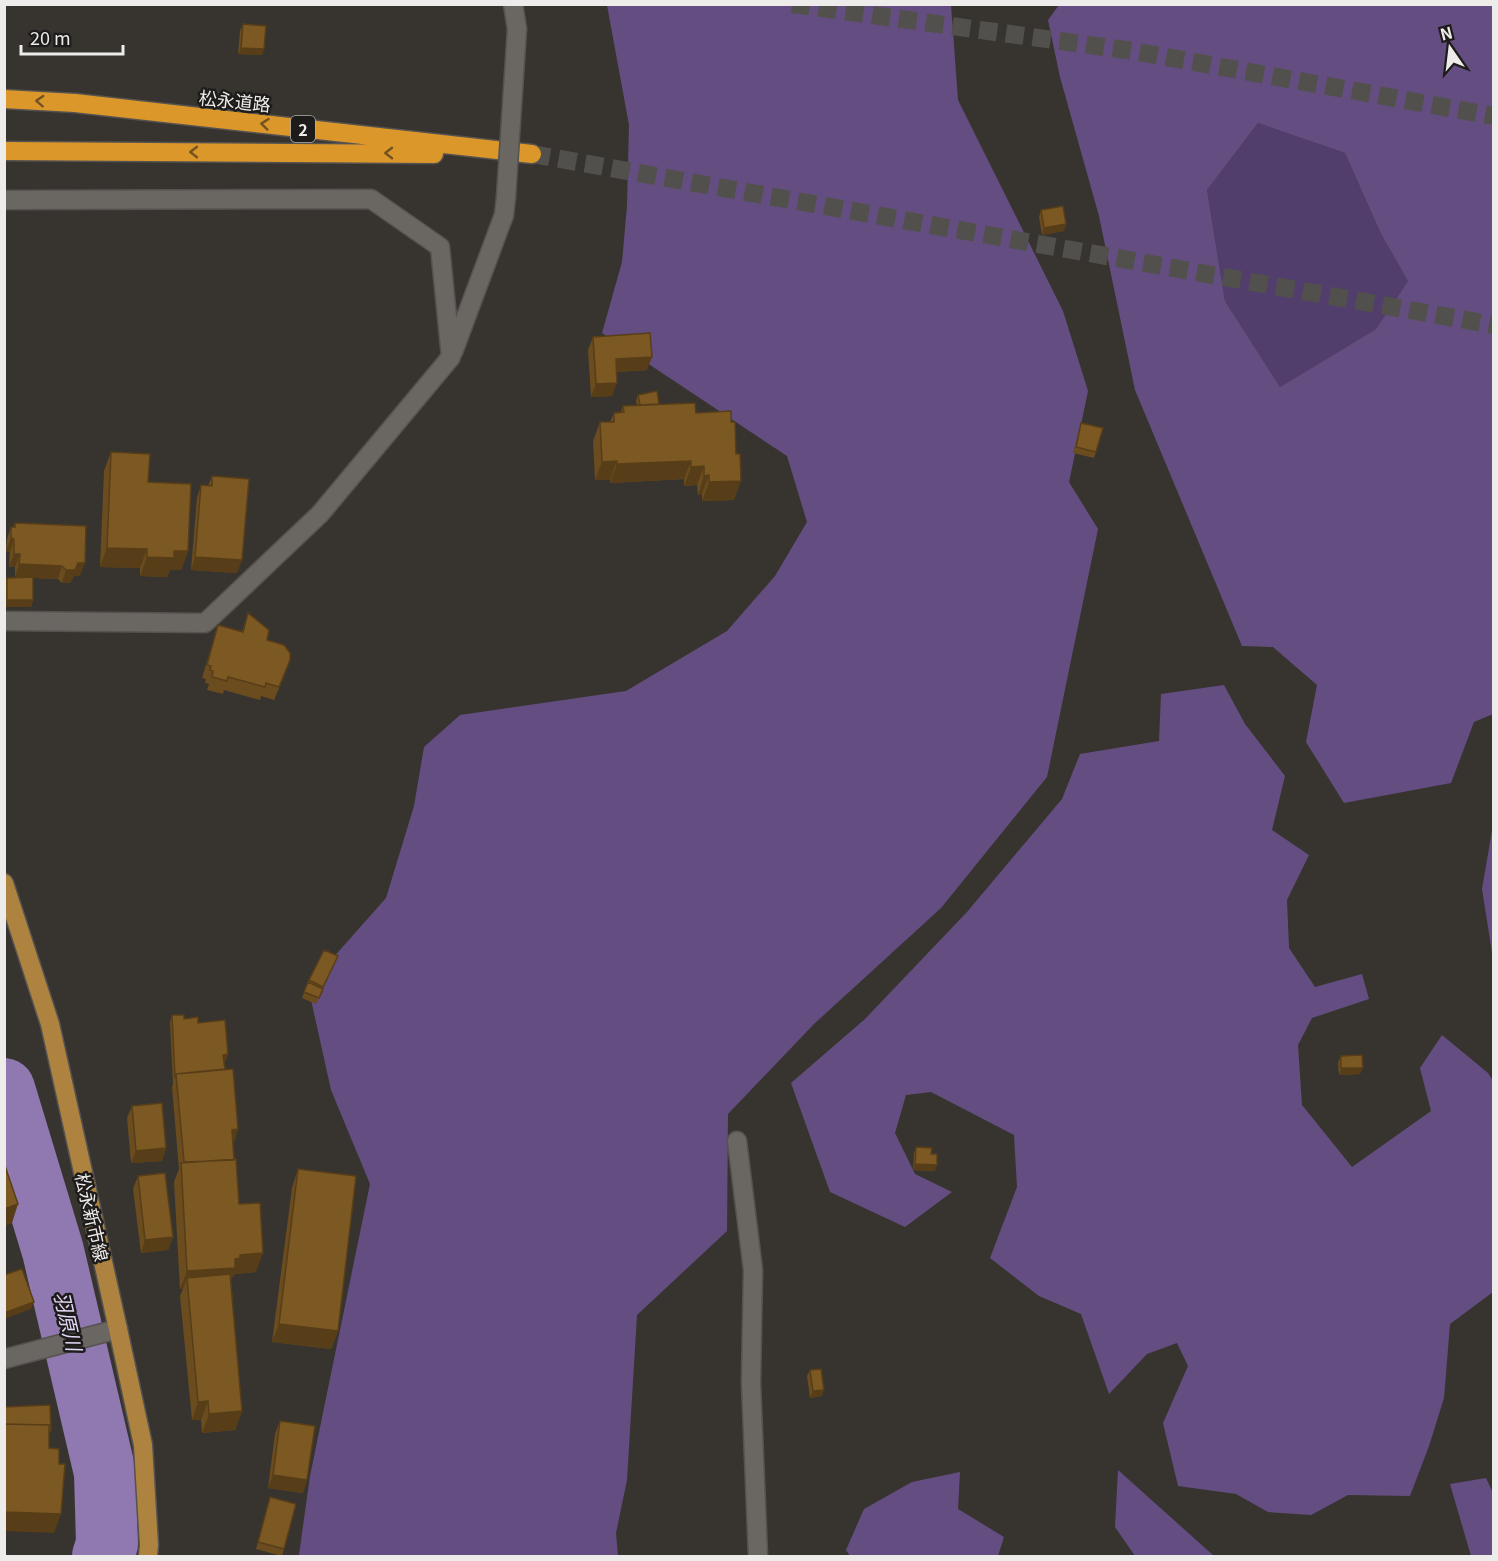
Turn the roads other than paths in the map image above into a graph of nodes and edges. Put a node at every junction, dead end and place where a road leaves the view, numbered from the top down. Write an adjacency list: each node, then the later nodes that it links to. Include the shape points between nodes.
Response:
1 (513, 4): 5 (street, bridge, via 517,29 504,215)
2 (4, 99): 3 (highway, 松永道路 / 2, via 75,103 532,154)
3 (4, 151)
4 (4, 200): 5 (street, via 371,199 441,246)
5 (452, 357): 6 (street, via 320,514 206,623)
6 (4, 621)
7 (4, 883): 9 (main road, 松永新市線, via 50,1024)
8 (737, 1141): 12 (street, via 753,1270 751,1383)
9 (118, 1329): 10 (street); 11 (main road, 松永新市線, via 143,1445)
10 (4, 1359)
11 (148, 1557)
12 (758, 1557)

